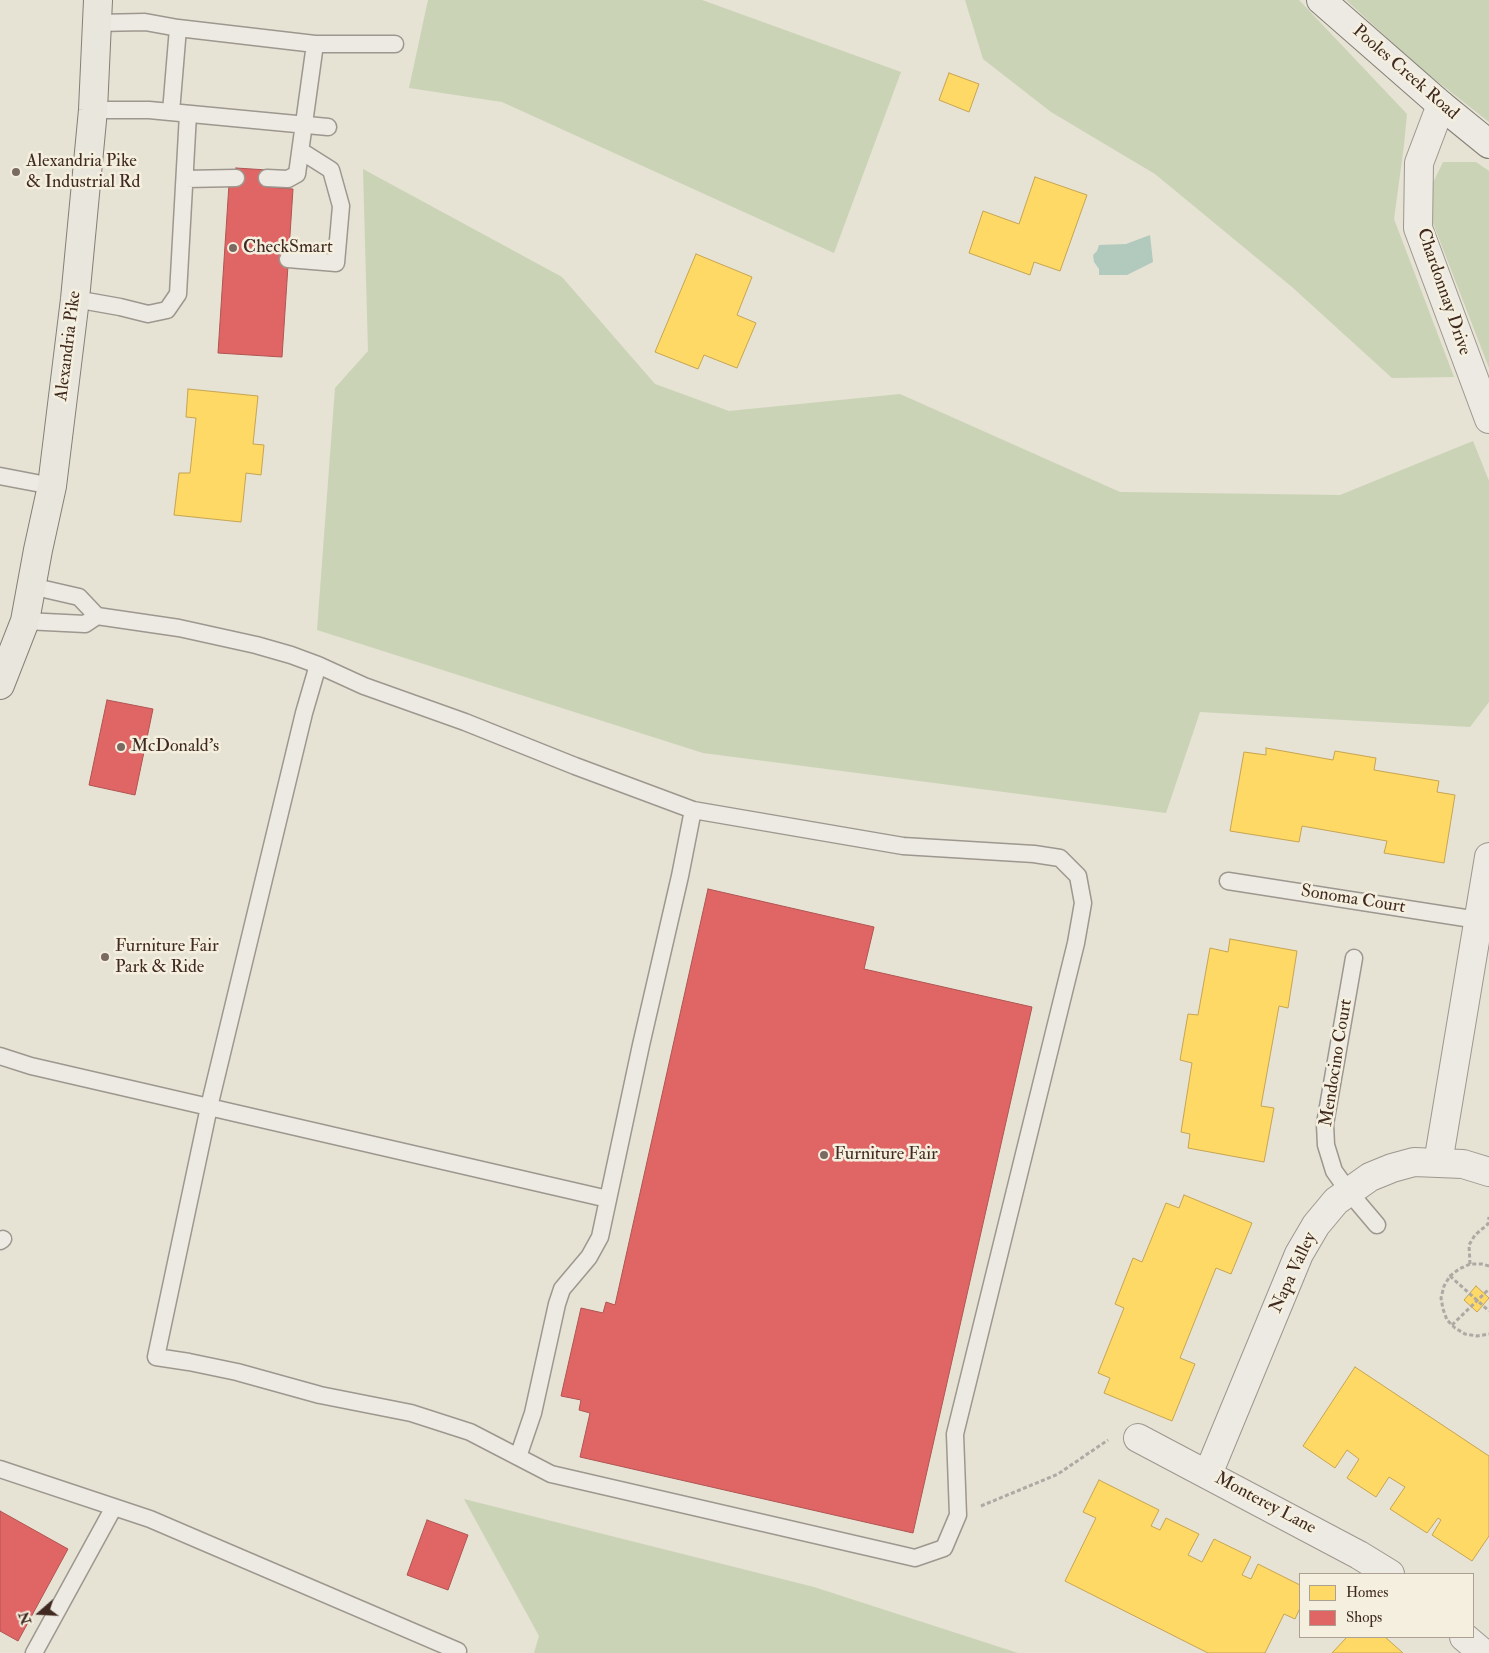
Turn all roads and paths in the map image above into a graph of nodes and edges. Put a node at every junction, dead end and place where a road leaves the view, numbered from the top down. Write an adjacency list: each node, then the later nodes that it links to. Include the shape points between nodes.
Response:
1 (1321, 0): 6 (street, Pooles Creek Road)
2 (97, 12): 3 (lane); 7 (highway, Alexandria Pike)
3 (178, 28): 4 (lane); 8 (lane)
4 (315, 44): 5 (lane); 10 (lane)
5 (395, 44)
6 (1442, 106): 12 (street, Pooles Creek Road); 19 (street, Chardonnay Drive, via 1419,163 1418,228)
7 (93, 110): 8 (lane); 18 (highway, Alexandria Pike)
8 (171, 112): 9 (lane)
9 (188, 114): 10 (lane); 16 (lane)
10 (304, 125): 11 (lane); 13 (lane)
11 (328, 127)
12 (1489, 144)
13 (300, 151): 15 (lane, via 297,174 288,178); 17 (lane, via 331,170 341,206 336,263)
14 (236, 178): 16 (lane)
15 (266, 178)
16 (185, 180): 18 (lane, via 178,294 167,310 148,314)
17 (288, 259)
18 (75, 299): 21 (highway, Alexandria Pike)
19 (1489, 419)
20 (0, 476): 21 (lane)
21 (52, 486): 22 (highway, Alexandria Pike)
22 (31, 586): 23 (lane, via 78,597); 24 (highway, Alexandria Pike)
23 (97, 616): 24 (lane, via 85,624); 25 (lane, via 179,628 256,645)
24 (25, 621): 26 (highway, Alexandria Pike)
25 (318, 665): 27 (lane, via 364,686); 33 (lane)
26 (0, 685)
27 (693, 810): 37 (lane); 53 (lane, via 903,846 1060,858 1078,876 1083,903 1076,943 955,1434)
28 (1489, 857): 30 (street)
29 (1228, 880): 30 (lane, Sonoma Court)
30 (1478, 920): 34 (street)
31 (1354, 958): 36 (lane, Mendocino Court, via 1325,1124 1326,1145 1334,1171)
32 (0, 1056): 33 (lane)
33 (209, 1107): 37 (lane); 49 (lane, via 156,1357 227,1370 320,1395 411,1413 470,1432)
34 (1438, 1163): 35 (street, Napa Valley, via 1464,1164); 36 (street, Napa Valley, via 1414,1162 1392,1168 1370,1177)
35 (1489, 1172)
36 (1348, 1192): 39 (lane, Mendocino Court); 51 (street, Napa Valley, via 1316,1225 1299,1254)
37 (608, 1198): 49 (lane, via 600,1237 589,1257 562,1289 533,1413)
38 (1489, 1217): 40 (path, via 1488,1224 1469,1245)
39 (1377, 1225)
40 (1470, 1264): 41 (path); 42 (path)
41 (1489, 1266)
42 (1450, 1276): 44 (path); 46 (path, via 1441,1298 1447,1320)
43 (1489, 1289): 44 (path)
44 (1477, 1300): 45 (path); 46 (path)
45 (1489, 1310)
46 (1452, 1325): 47 (path, via 1465,1334)
47 (1489, 1334)
48 (1138, 1438): 51 (street, Monterey Lane); 53 (path, via 1112,1437 1058,1474)
49 (518, 1457): 53 (lane, via 551,1474 915,1558 944,1548)
50 (0, 1469): 52 (lane)
51 (1208, 1474): 54 (street, Monterey Lane)
52 (114, 1507): 56 (lane); 57 (lane, via 150,1519)
53 (958, 1515)
54 (1388, 1573)
55 (1465, 1638): 58 (street)
56 (34, 1653)
57 (457, 1653)
58 (1483, 1653)

